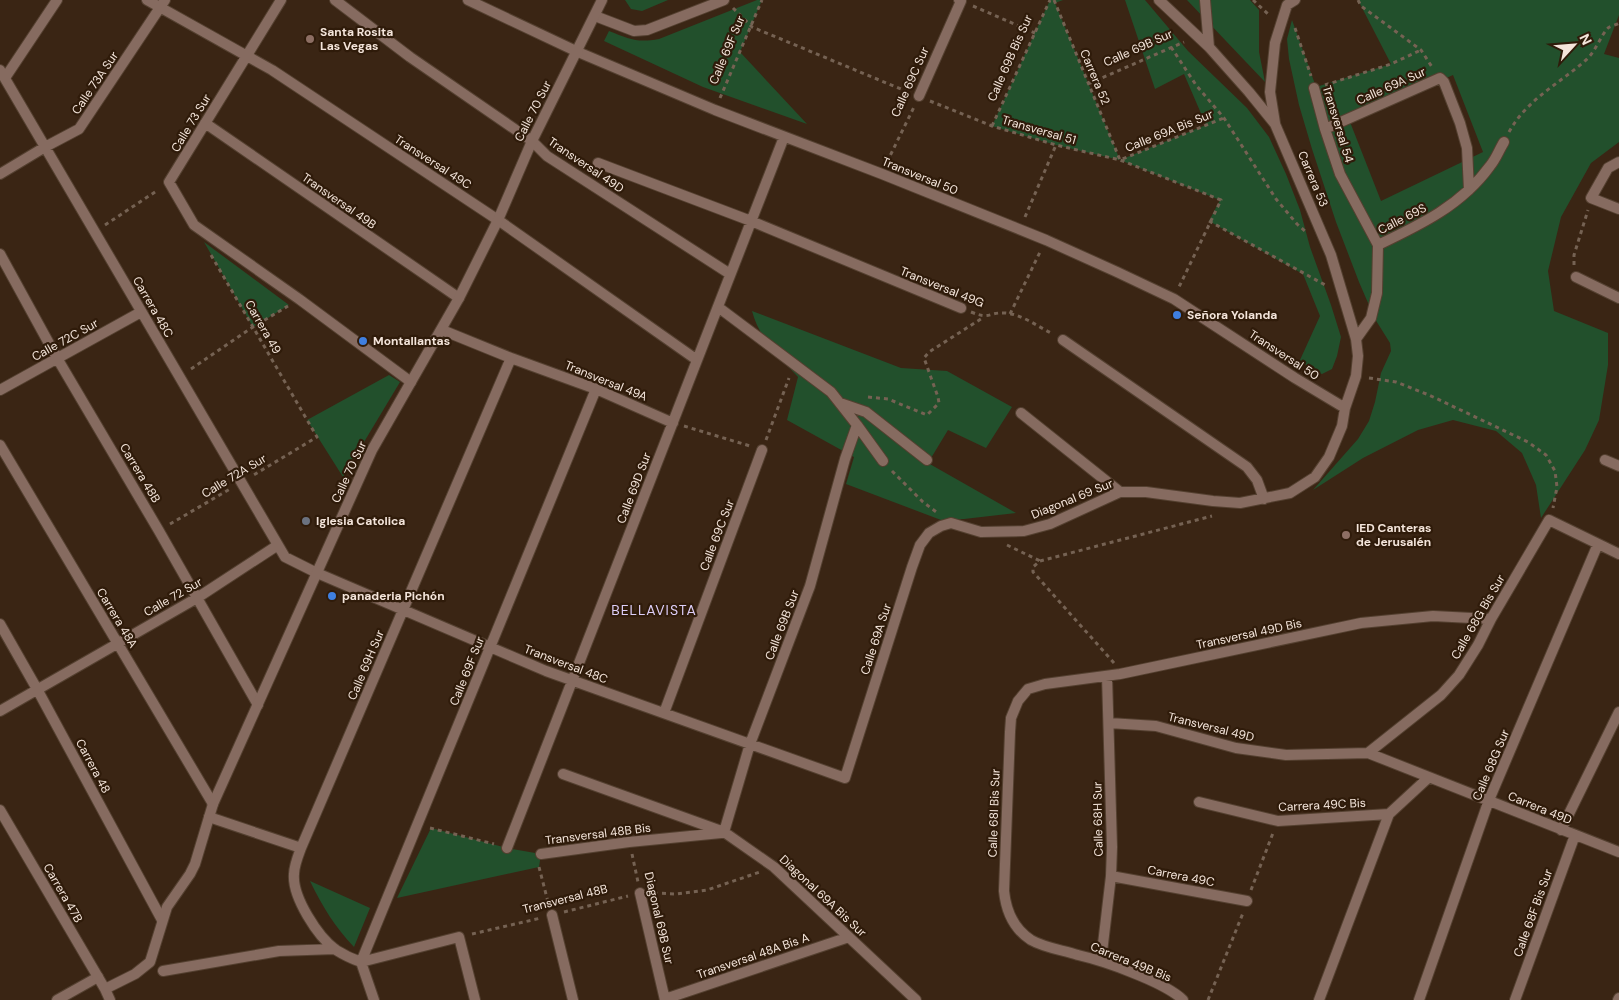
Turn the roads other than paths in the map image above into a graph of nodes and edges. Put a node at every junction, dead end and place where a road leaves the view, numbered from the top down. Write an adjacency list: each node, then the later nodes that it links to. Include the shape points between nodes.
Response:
1 (57, 0): 17 (street)
2 (147, 0): 12 (street, Transversal 49C)
3 (281, 0): 16 (street, Calle 73 Sur)
4 (335, 0): 24 (street, Transversal 49D, via 410,58)
5 (468, 0): 15 (street, Transversal 50)
6 (602, 0): 13 (street, Calle 70 Sur)
7 (960, 0): 19 (street, Calle 69C Sur)
8 (1159, 0): 14 (street, Carrera 53)
9 (1206, 0): 14 (street)
10 (728, 3): 13 (street, via 647,30 634,31)
11 (1291, 3): 21 (street, via 1275,43 1270,92)
12 (163, 4): 16 (street, Transversal 49C); 26 (street, Calle 73A Sur, via 79,129)
13 (595, 16): 15 (street, Calle 70 Sur)
14 (1209, 47): 21 (street, Carrera 53)
15 (578, 52): 23 (street, Transversal 50); 24 (street, Calle 70 Sur)
16 (246, 56): 20 (street, Calle 73 Sur); 32 (street, Transversal 49C)
17 (2, 74): 26 (street, Carrera 48C)
18 (1314, 88): 22 (street, Transversal 54)
19 (919, 96)
20 (205, 123): 38 (street, Transversal 49B); 49 (street, Calle 73 Sur, via 169,182 194,225)
21 (1275, 124): 44 (street, Carrera 53, via 1331,255)
22 (1325, 129): 30 (street, Calle 69A Sur, via 1440,78 1460,122 1467,148); 34 (street, Transversal 54, via 1340,174)
23 (784, 137): 33 (street, Calle 69D Sur); 53 (street, Transversal 50, via 1046,240 1174,299)
24 (532, 141): 32 (street, Calle 70 Sur); 36 (street, Transversal 49D, via 547,156)
25 (1504, 142): 30 (street, Calle 69S, via 1490,166)
26 (45, 147): 29 (street, Calle 73A Sur); 42 (street, Carrera 48C)
27 (1619, 162): 31 (street, via 1608,168 1591,198)
28 (598, 163): 33 (street, Transversal 49G)
29 (0, 174)
30 (1469, 190): 34 (street, Calle 69S, via 1430,219)
31 (1619, 209)
32 (498, 220): 38 (street, Calle 70 Sur); 48 (street, Transversal 49C)
33 (751, 221): 36 (street, Calle 69D Sur); 41 (street, Transversal 49G)
34 (1378, 245): 44 (street, Calle 69S, via 1377,293 1371,318)
35 (0, 254): 46 (street, Carrera 48B)
36 (730, 274): 40 (street, Calle 69D Sur)
37 (1576, 277): 39 (street)
38 (459, 298): 43 (street, Calle 70 Sur)
39 (1619, 298)
40 (718, 307): 48 (street, Calle 69D Sur); 52 (street, via 831,392)
41 (961, 308)
42 (142, 312): 46 (street, Calle 72C Sur); 67 (street, Carrera 48C)
43 (442, 330): 47 (street, Transversal 49A); 49 (street, Calle 70 Sur)
44 (1356, 339): 53 (street, Carrera 53, via 1356,376)
45 (1063, 340): 64 (street, via 1247,467 1257,480)
46 (57, 358): 51 (street, Calle 72C Sur); 71 (street, Carrera 48B)
47 (511, 358): 50 (street, Transversal 49A); 72 (street, Calle 69H Sur)
48 (697, 360): 55 (street, Calle 69D Sur)
49 (411, 382): 70 (street, Calle 70 Sur, via 372,450)
50 (596, 389): 55 (street, Transversal 49A); 76 (street, Calle 69F Sur)
51 (0, 390)
52 (840, 403): 56 (street); 59 (street, via 866,412)
53 (1345, 408): 64 (street, via 1342,426 1329,457 1315,477 1290,493)
54 (1021, 413): 63 (street)
55 (673, 423): 78 (street, Calle 69D Sur)
56 (857, 424): 61 (street); 86 (street, Calle 69B Sur, via 810,586)
57 (0, 444): 75 (street, Carrera 48A)
58 (762, 450): 84 (street, Calle 69C Sur)
59 (927, 460)
60 (1605, 460): 62 (street)
61 (883, 461)
62 (1619, 466)
63 (1120, 492): 64 (street, Diagonal 69 Sur, via 1240,503); 65 (street, Diagonal 69 Sur, via 1050,524 1024,531 981,532)
64 (1264, 498)
65 (950, 523): 89 (street, Calle 69A Sur, via 929,533 920,545)
66 (1598, 544): 68 (street); 73 (street, Calle 68G Bis Sur, via 1549,520); 91 (street, Calle 68G Sur)
67 (278, 545): 69 (street, Carrera 48C); 71 (street, Calle 72 Sur)
68 (1619, 554)
69 (285, 557): 70 (street, Transversal 48C)
70 (317, 573): 72 (street, Transversal 48C); 81 (street, Calle 70 Sur)
71 (198, 598): 75 (street, Calle 72 Sur); 81 (street, Carrera 48B)
72 (403, 610): 76 (street, Transversal 48C); 100 (street, Calle 69H Sur)
73 (1492, 619): 77 (street, Transversal 49D Bis, via 1433,616 1361,623); 87 (street, Calle 68G Bis Sur, via 1459,675 1441,695)
74 (0, 624): 79 (street, Carrera 48)
75 (117, 643): 79 (street, Calle 72 Sur); 93 (street, Carrera 48A)
76 (490, 647): 78 (street, Transversal 48C); 113 (street, Calle 69F Sur)
77 (1107, 676): 80 (street, Transversal 49D Bis, via 1045,684 1028,689); 85 (street, Calle 68H Sur)
78 (572, 680): 84 (street, Transversal 48C); 101 (street, Calle 69D Sur)
79 (37, 689): 82 (street, Calle 72 Sur); 108 (street, Carrera 48)
80 (1018, 701): 109 (street, Calle 68I Bis Sur, via 1011,718 1004,892)
81 (258, 705): 93 (street, Calle 70 Sur)
82 (0, 711)
83 (1619, 712): 97 (street)
84 (664, 713): 86 (street, Transversal 48C)
85 (1108, 723): 87 (street, Transversal 49D, via 1156,726 1236,748 1286,755); 104 (street, Calle 68H Sur)
86 (750, 744): 89 (street, Transversal 48C); 98 (street, Calle 69B Sur)
87 (1368, 753): 90 (street, Carrera 49D)
88 (563, 774): 98 (street, Diagonal 69A Bis Sur)
89 (845, 778)
90 (1428, 778): 91 (street, Carrera 49D); 95 (street)
91 (1489, 800): 97 (street, Carrera 49D); 126 (street, Calle 68G Sur)
92 (1200, 802): 95 (street, Carrera 49C Bis, via 1278,821)
93 (213, 804): 96 (street, Calle 70 Sur)
94 (0, 810): 115 (street, Carrera 47B)
95 (1388, 814): 125 (street)
96 (209, 816): 100 (street); 108 (street, Calle 70 Sur, via 195,864)
97 (1561, 830): 99 (street, Carrera 49D)
98 (724, 832): 103 (street, Transversal 48B Bis); 110 (street, Diagonal 69A Bis Sur, via 774,867)
99 (1575, 835): 102 (street, Carrera 49D); 127 (street, Calle 68F Bis Sur)
100 (301, 848): 111 (street, Calle 69H Sur, via 294,873 294,889 304,910)
101 (507, 848)
102 (1619, 852)
103 (542, 854)
104 (1111, 876): 106 (street, Carrera 49C); 112 (street, Calle 68H Sur)
105 (640, 892): 117 (street, Diagonal 69B Sur)
106 (1247, 901)
107 (552, 915): 122 (street)
108 (162, 920): 116 (street, Calle 70 Sur, via 150,962 135,974)
109 (1015, 925): 112 (street, Carrera 49B Bis, via 1040,944)
110 (849, 937): 117 (street, Transversal 48A Bis A); 123 (street, Diagonal 69A Bis Sur)
111 (335, 949): 113 (street, Calle 69H Sur); 114 (street, via 279,951)
112 (1101, 961): 124 (street, Carrera 49B Bis, via 1169,989)
113 (361, 962): 120 (street); 121 (street, via 459,937)
114 (163, 971)
115 (98, 977): 116 (street, Carrera 47B); 118 (street)
116 (105, 989): 119 (street)
117 (665, 999)
118 (57, 1000)
119 (110, 1000)
120 (374, 1000)
121 (475, 1000)
122 (573, 1000)
123 (916, 1000)
124 (1183, 1000)
125 (1319, 1000)
126 (1419, 1000)
127 (1515, 1000)

